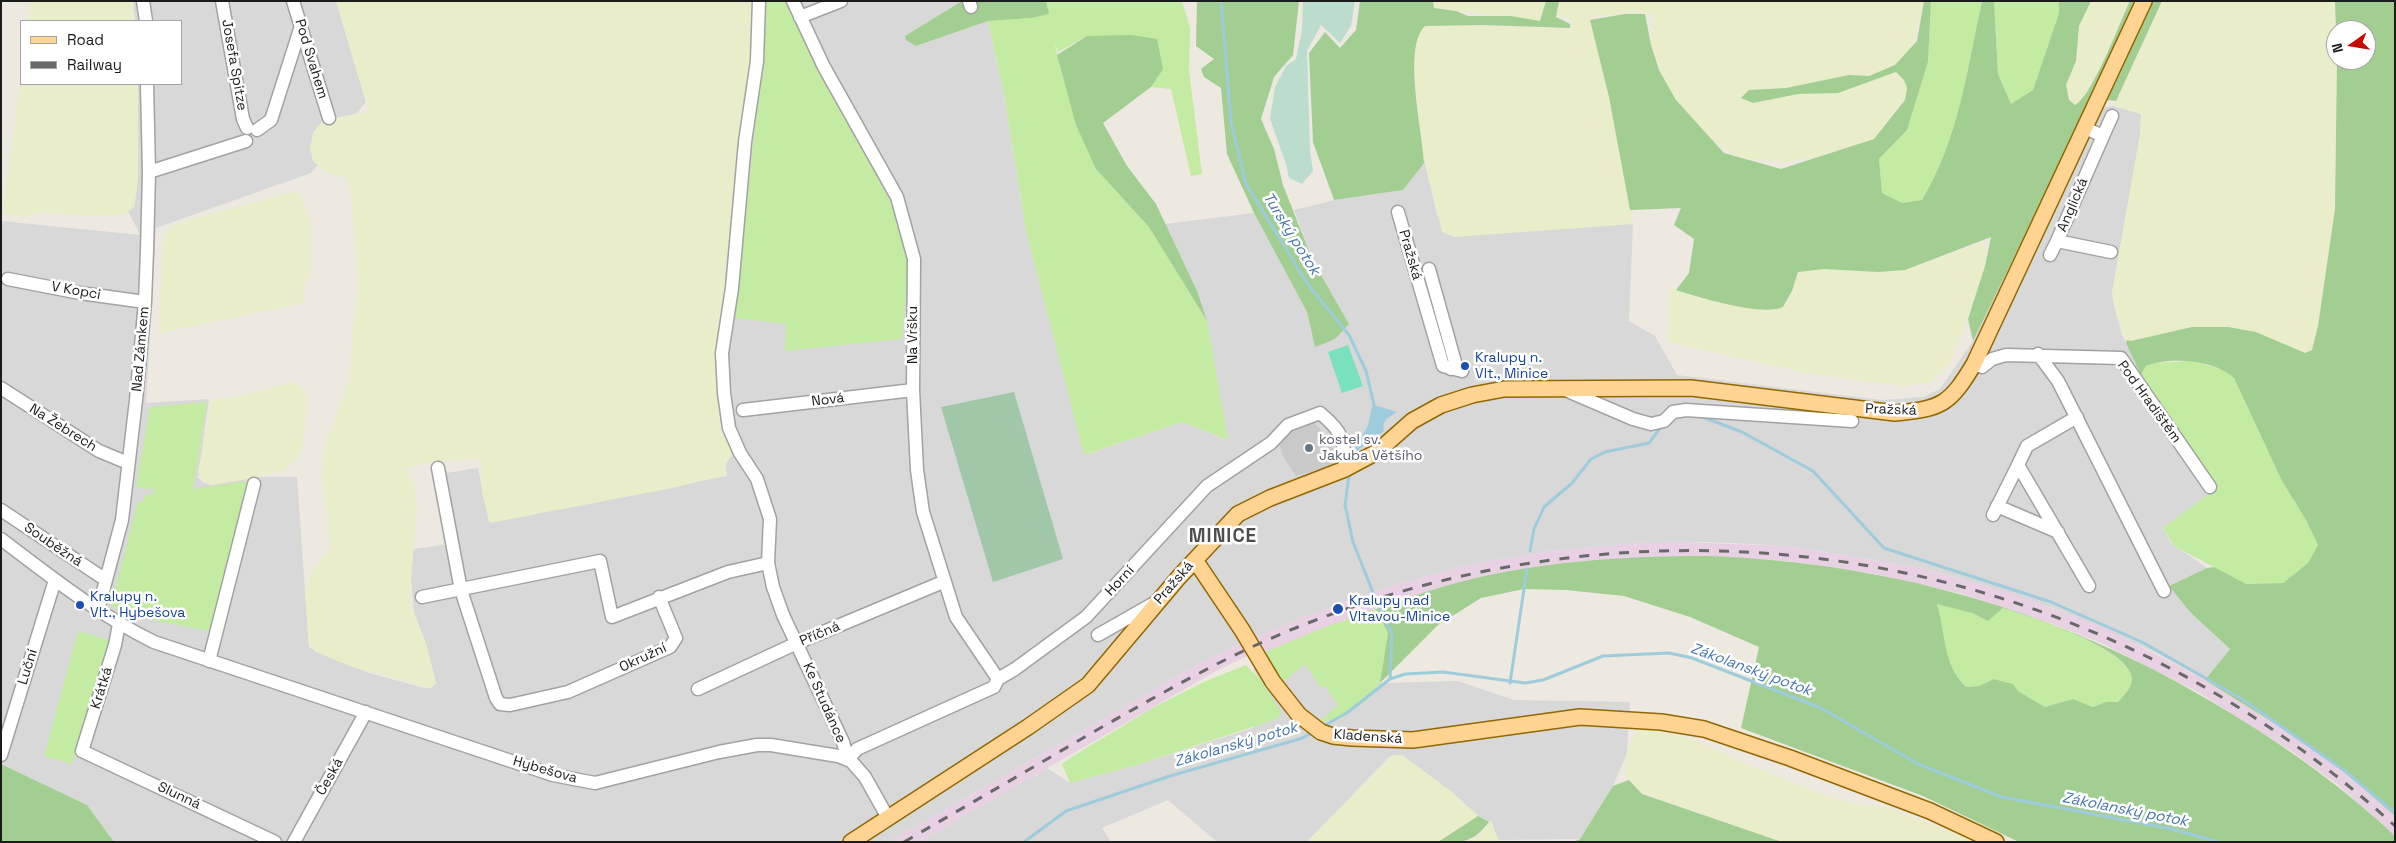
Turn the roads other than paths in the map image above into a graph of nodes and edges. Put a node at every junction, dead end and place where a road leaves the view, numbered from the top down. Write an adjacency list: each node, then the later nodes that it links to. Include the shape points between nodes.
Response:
1 (143, 1): 9 (street)
2 (222, 1): 15 (street, Josefa Spitze, via 243,119)
3 (293, 1): 10 (street, Pod Svahem)
4 (759, 1): 43 (street, Ke Studánce, via 757,61 722,353 729,428 757,479 770,519)
5 (793, 1): 8 (street, Na Vršku)
6 (841, 1): 8 (street)
7 (2144, 1): 14 (main road, Pražská)
8 (800, 17): 29 (street, Na Vršku, via 897,197 914,259)
9 (146, 20)
10 (300, 26): 13 (street, Pod Svahem); 15 (street, via 271,120)
11 (147, 85): 17 (street, Nad Zámkem)
12 (2112, 116): 16 (street, Anglická)
13 (329, 118)
14 (2085, 128): 16 (street); 26 (main road, Pražská)
15 (250, 133): 17 (street)
16 (2103, 136): 19 (street, Anglická)
17 (149, 172): 24 (street, Nad Zámkem)
18 (1398, 212): 22 (street, Pražská, via 1443,366 1457,370)
19 (2057, 241): 20 (street, Anglická); 21 (street)
20 (2110, 252)
21 (2050, 256)
22 (1429, 268)
23 (8, 279): 24 (street, V Kopci)
24 (145, 302): 33 (street, Nad Zámkem)
25 (2038, 354): 26 (street, Pod Hradištěm, via 2006,355); 31 (street, via 2058,381); 38 (street, Pod Hradištěm, via 2120,358)
26 (1978, 365): 28 (main road, Pražská, via 1942,404 1925,411 1894,413 1691,388)
27 (1, 388): 33 (street, Na Žebrech, via 99,451)
28 (1561, 388): 32 (street, Pražská, via 1651,424 1664,421 1672,412 1686,410); 36 (main road, Pražská, via 1504,389 1441,405 1412,421 1377,452)
29 (913, 390): 30 (street, Nová); 46 (street, Na Vršku, via 917,470 923,512)
30 (743, 410)
31 (2077, 417): 34 (street, via 2027,446); 49 (street)
32 (1852, 421)
33 (128, 464): 45 (street, Nad Zámkem, via 122,520)
34 (2018, 465): 40 (street); 40 (street, via 1995,511)
35 (438, 468): 48 (street, Okružní)
36 (1345, 469): 42 (main road, Pražská, via 1238,514); 58 (street, Horní, via 1345,445 1341,435 1320,413 1288,425 1271,442 1207,486 1086,617)
37 (254, 484): 57 (street)
38 (2210, 487)
39 (1, 510): 45 (street, Souběžná)
40 (2058, 532): 47 (street)
41 (1, 539): 44 (street, Hybešova)
42 (1195, 560): 52 (main road, Pražská); 68 (main road, Kladenská, via 1273,682 1299,715 1321,732 1333,736 1412,740 1580,717 1661,722 1704,729 1930,811)
43 (768, 563): 50 (street, via 728,572); 56 (street, Ke Studánce, via 773,587)
44 (55, 580): 53 (street, Hybešova); 62 (street, Luční)
45 (106, 580): 53 (street, Nad Zámkem)
46 (943, 582): 56 (street, Příčná); 58 (street, Na Vršku, via 962,628)
47 (2089, 586)
48 (461, 590): 50 (street, via 600,561 612,617); 50 (street, Okružní, via 496,698 500,704 510,705 568,692 670,646 676,638); 51 (street)
49 (2164, 591)
50 (659, 597)
51 (422, 598)
52 (1159, 601): 55 (street); 64 (main road, Pražská, via 1088,685)
53 (98, 610): 54 (street, Hybešova)
54 (119, 624): 57 (street, Hybešova, via 154,642); 61 (street, Krátká)
55 (1098, 635)
56 (797, 643): 59 (street, Příčná); 63 (street, Ke Studánce, via 843,742)
57 (210, 661): 60 (street, Hybešova)
58 (998, 679): 63 (street, Horní, via 987,692 857,749)
59 (698, 689)
60 (366, 712): 63 (street, Hybešova, via 553,775 595,783 757,745); 66 (street, Česká)
61 (82, 750): 65 (street, Slunná)
62 (1, 755)
63 (848, 760): 64 (street, via 861,770)
64 (888, 818): 67 (main road, Pražská)
65 (275, 842)
66 (294, 842)
67 (851, 842)
68 (1996, 842)

